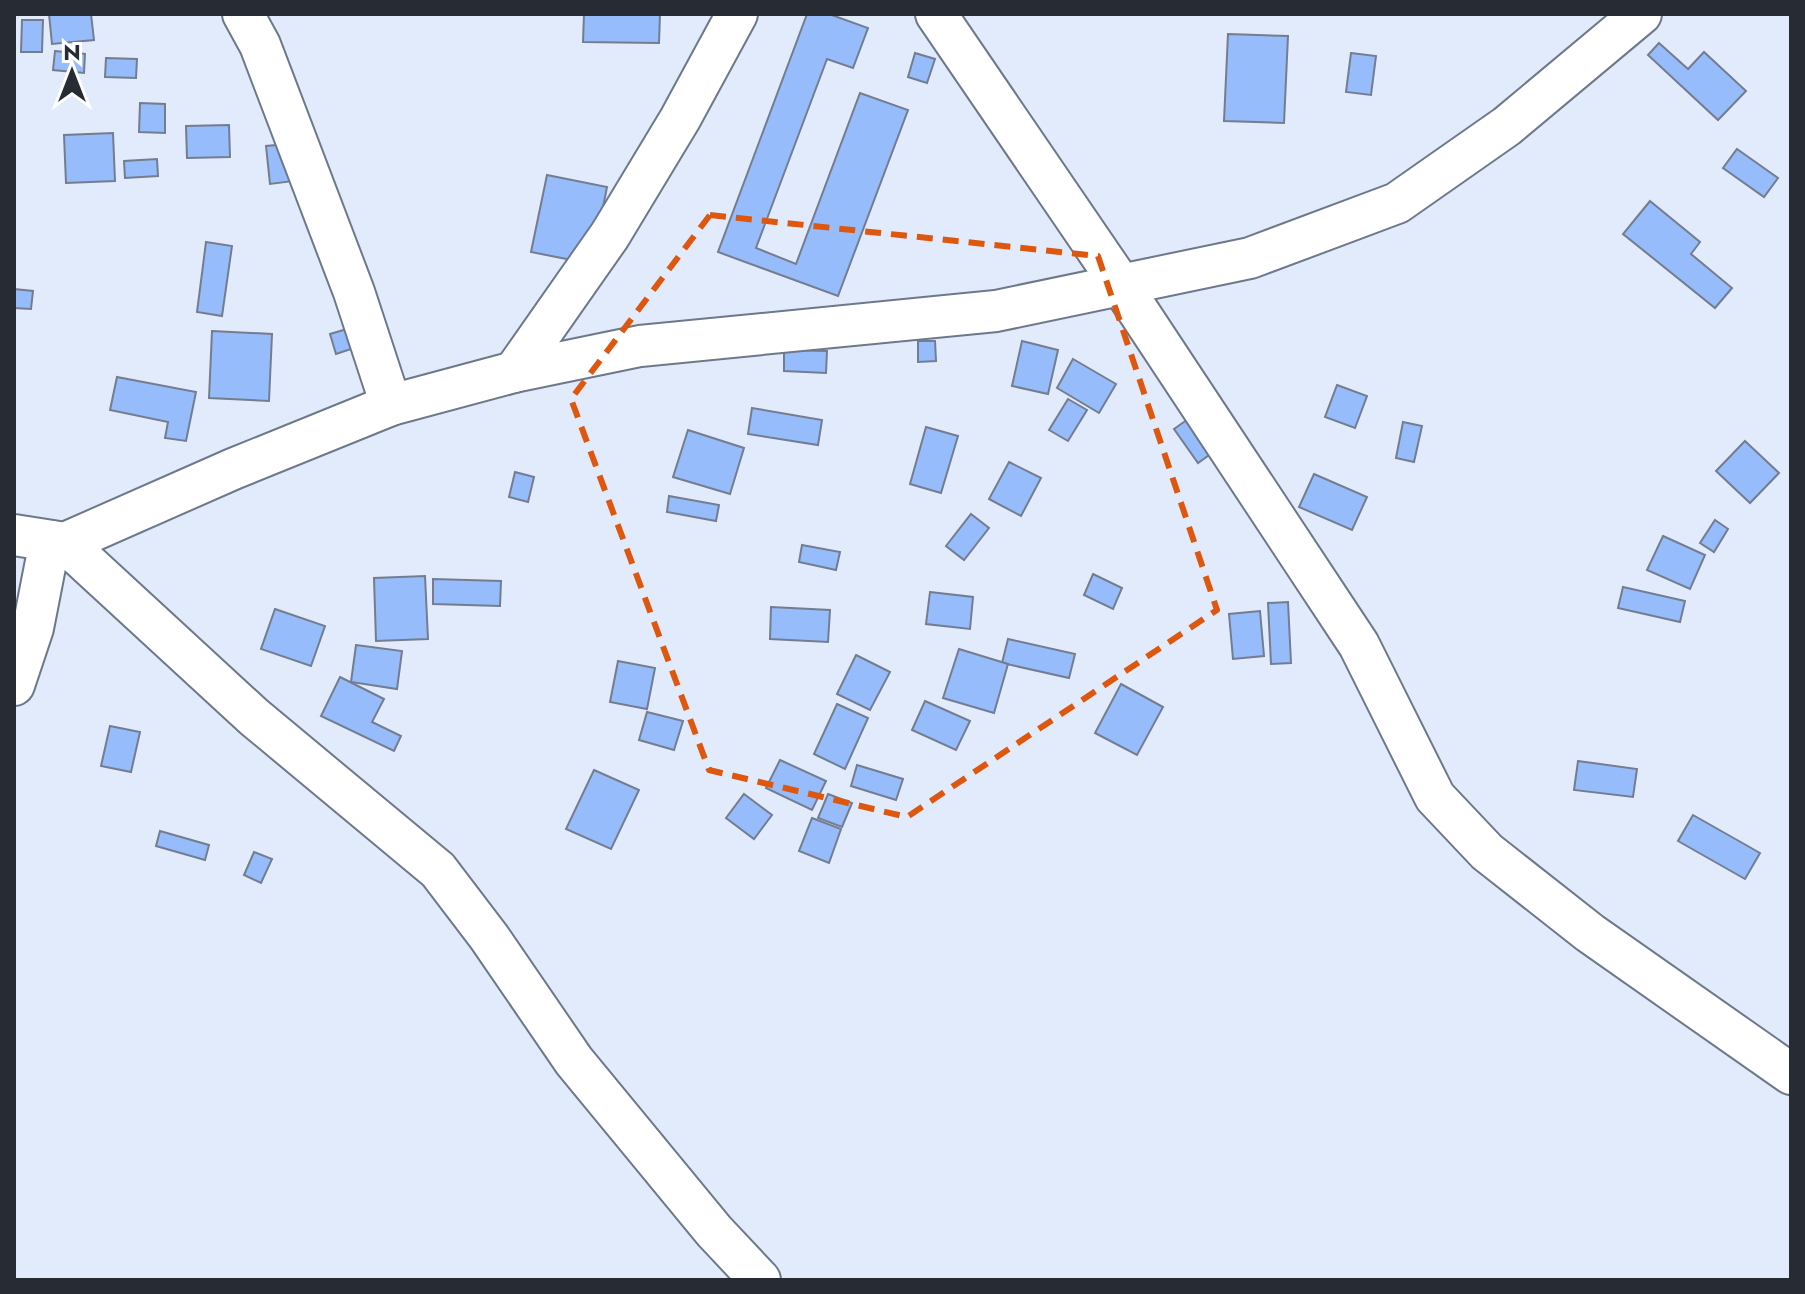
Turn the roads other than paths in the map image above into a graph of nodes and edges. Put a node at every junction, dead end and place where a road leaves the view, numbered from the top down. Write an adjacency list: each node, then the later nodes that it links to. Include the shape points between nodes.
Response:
1 (737, 14): 6 (street, via 610,235)
2 (936, 14): 5 (street)
3 (1641, 14): 5 (street, via 1507,126 1397,203 1250,258)
4 (256, 24): 7 (street)
5 (1121, 285): 6 (street, via 996,311 640,346); 10 (street, via 1359,645 1435,797 1487,852 1578,924)
6 (514, 372): 7 (street)
7 (391, 405): 8 (street)
8 (43, 539): 9 (street, via 33,628); 11 (street, via 438,870 574,1061)
9 (14, 685)
10 (1791, 1074)
11 (760, 1280)

